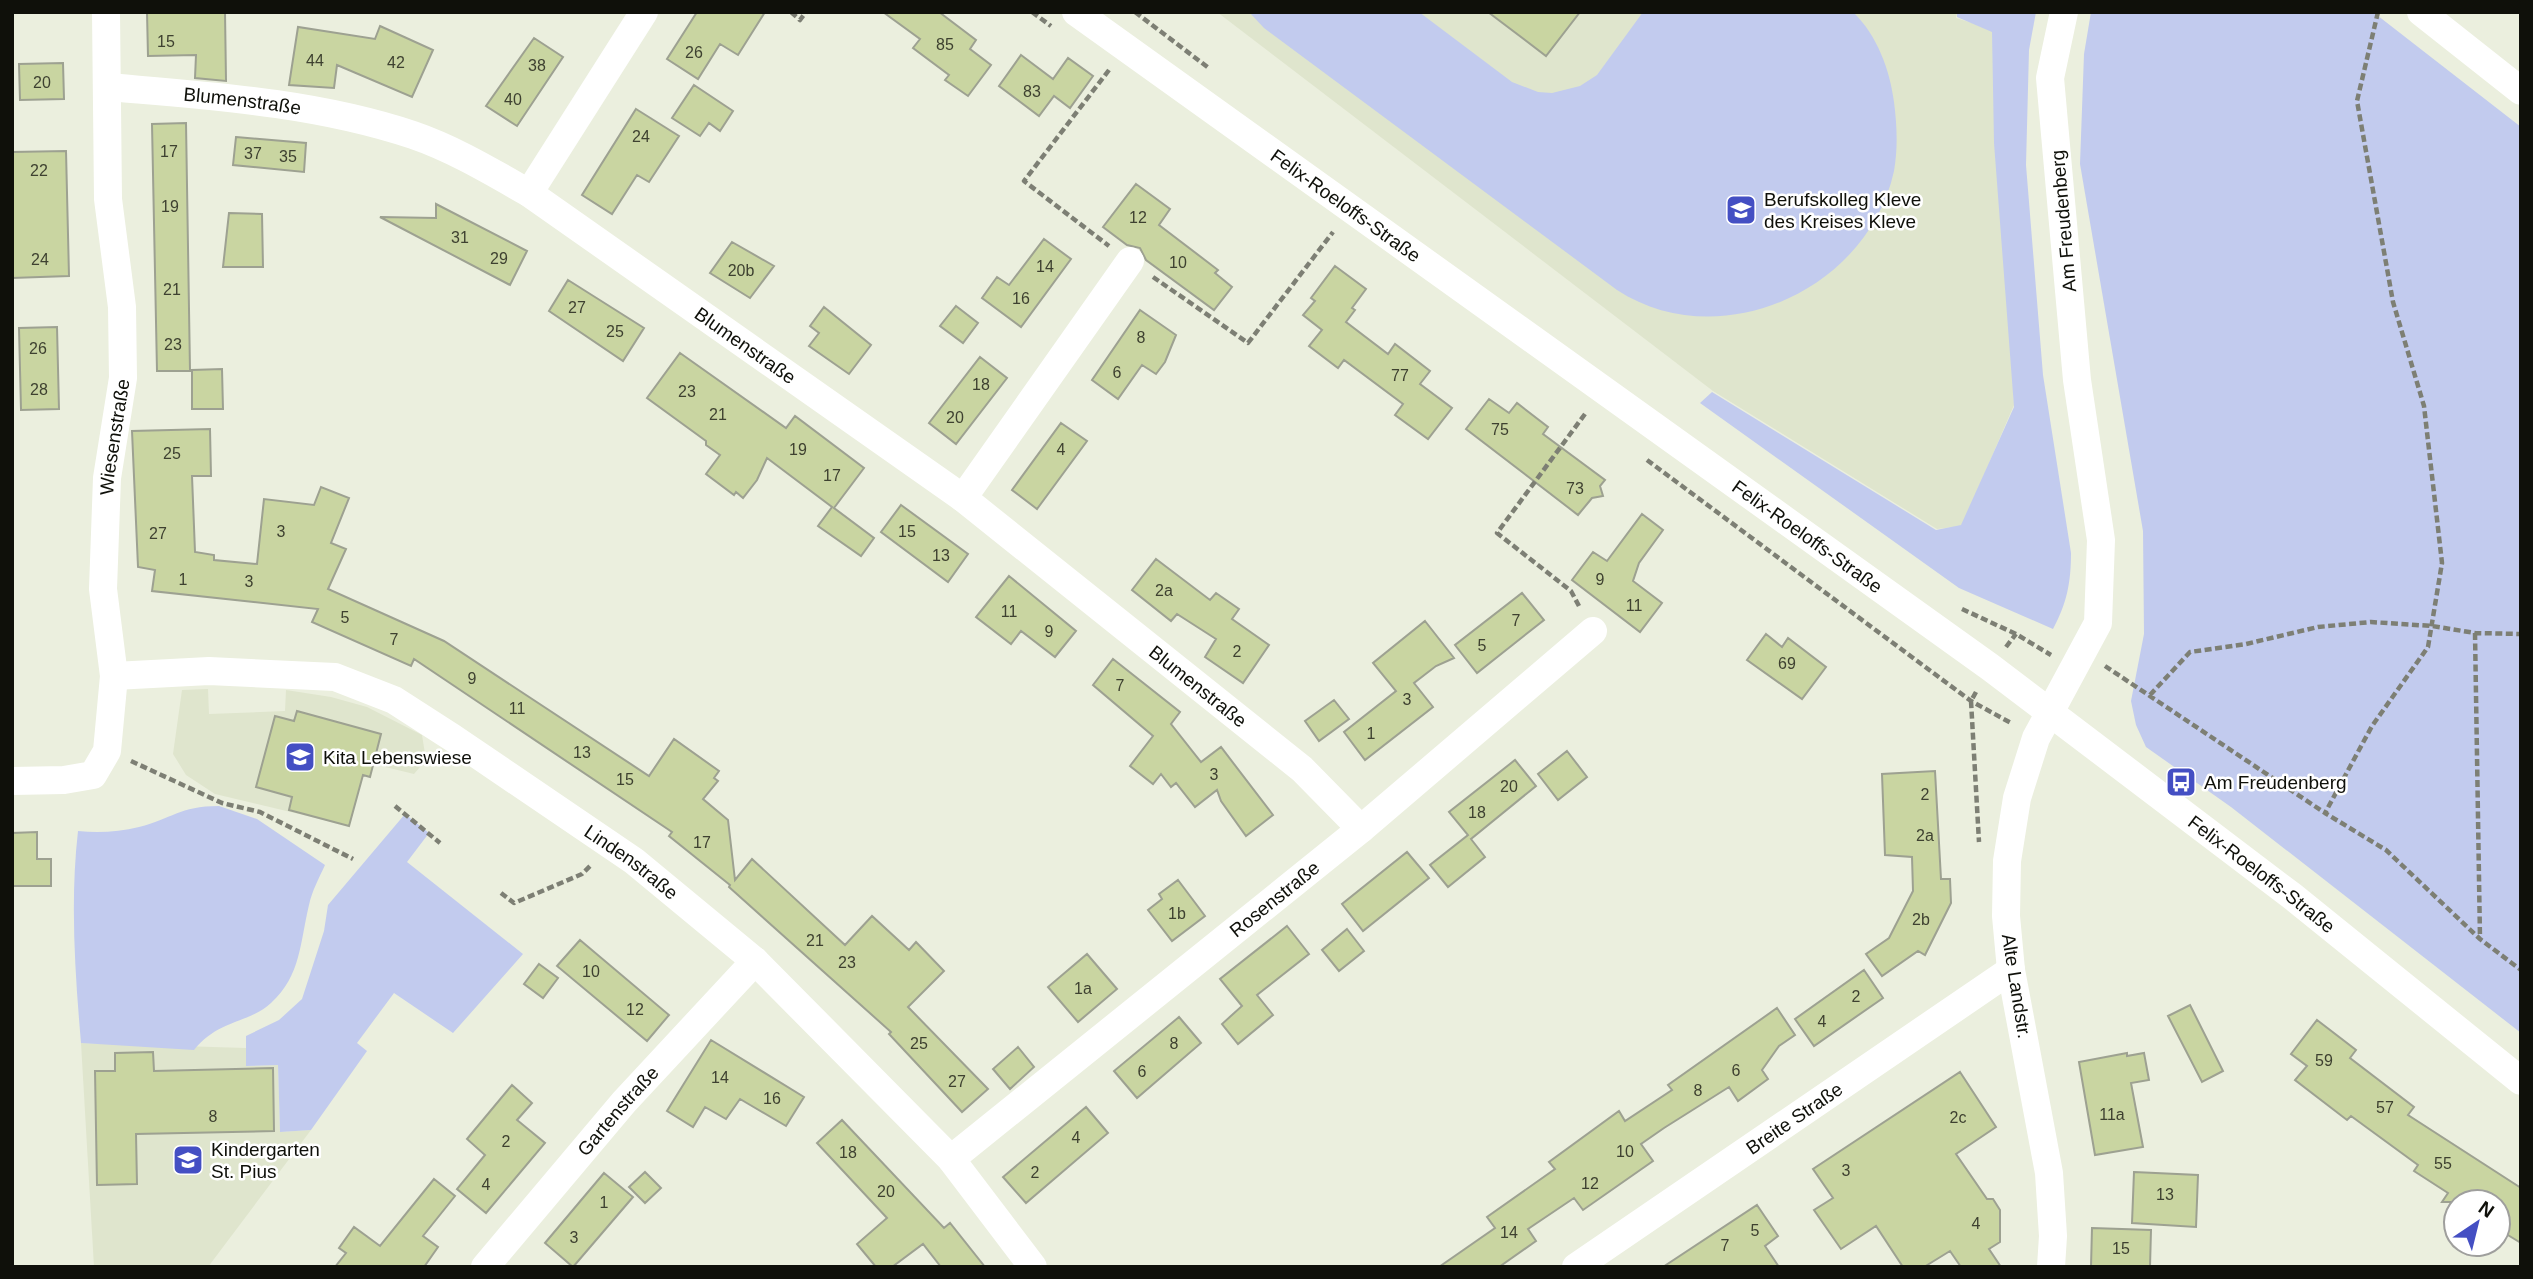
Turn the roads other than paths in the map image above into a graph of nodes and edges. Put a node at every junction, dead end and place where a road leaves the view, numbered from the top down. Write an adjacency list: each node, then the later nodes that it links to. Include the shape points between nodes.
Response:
1 (106, 12): 6 (street, Wiesenstraße)
2 (644, 12): 8 (street)
3 (1076, 12): 13 (street, Felix-Roeloffs-Straße)
4 (2064, 12): 13 (street, Am Freudenberg, via 2050,78 2077,380 2101,540 2098,623)
5 (2421, 12): 7 (street)
6 (107, 87): 8 (street, Blumenstraße, via 228,97 339,114 416,136); 12 (street, Wiesenstraße, via 108,199 122,307 123,378 107,478 103,589)
7 (2521, 91)
8 (528, 193): 10 (street, Blumenstraße)
9 (1130, 261): 10 (street)
10 (963, 498): 15 (street, Blumenstraße, via 1302,769)
11 (1593, 631): 15 (street, Rosenstraße)
12 (114, 676): 14 (street, Wiesenstraße, via 107,751 93,775); 16 (street, Lindenstraße, via 209,671 335,677 394,700 611,845)
13 (2049, 711): 17 (street, Alte Landstr., via 2036,738 2009,832 2006,916); 18 (street, Felix-Roeloffs-Straße, via 2292,895)
14 (12, 781)
15 (1361, 829): 19 (street, Rosenstraße)
16 (755, 961): 19 (street, Lindenstraße); 20 (street, Gartenstraße, via 624,1102)
17 (2011, 970): 22 (street, Breite Straße); 23 (street, Alte Landstr., via 2049,1173)
18 (2521, 1081)
19 (951, 1158): 21 (street, Lindenstraße)
20 (485, 1267)
21 (1033, 1267)
22 (1576, 1267)
23 (2051, 1267)

